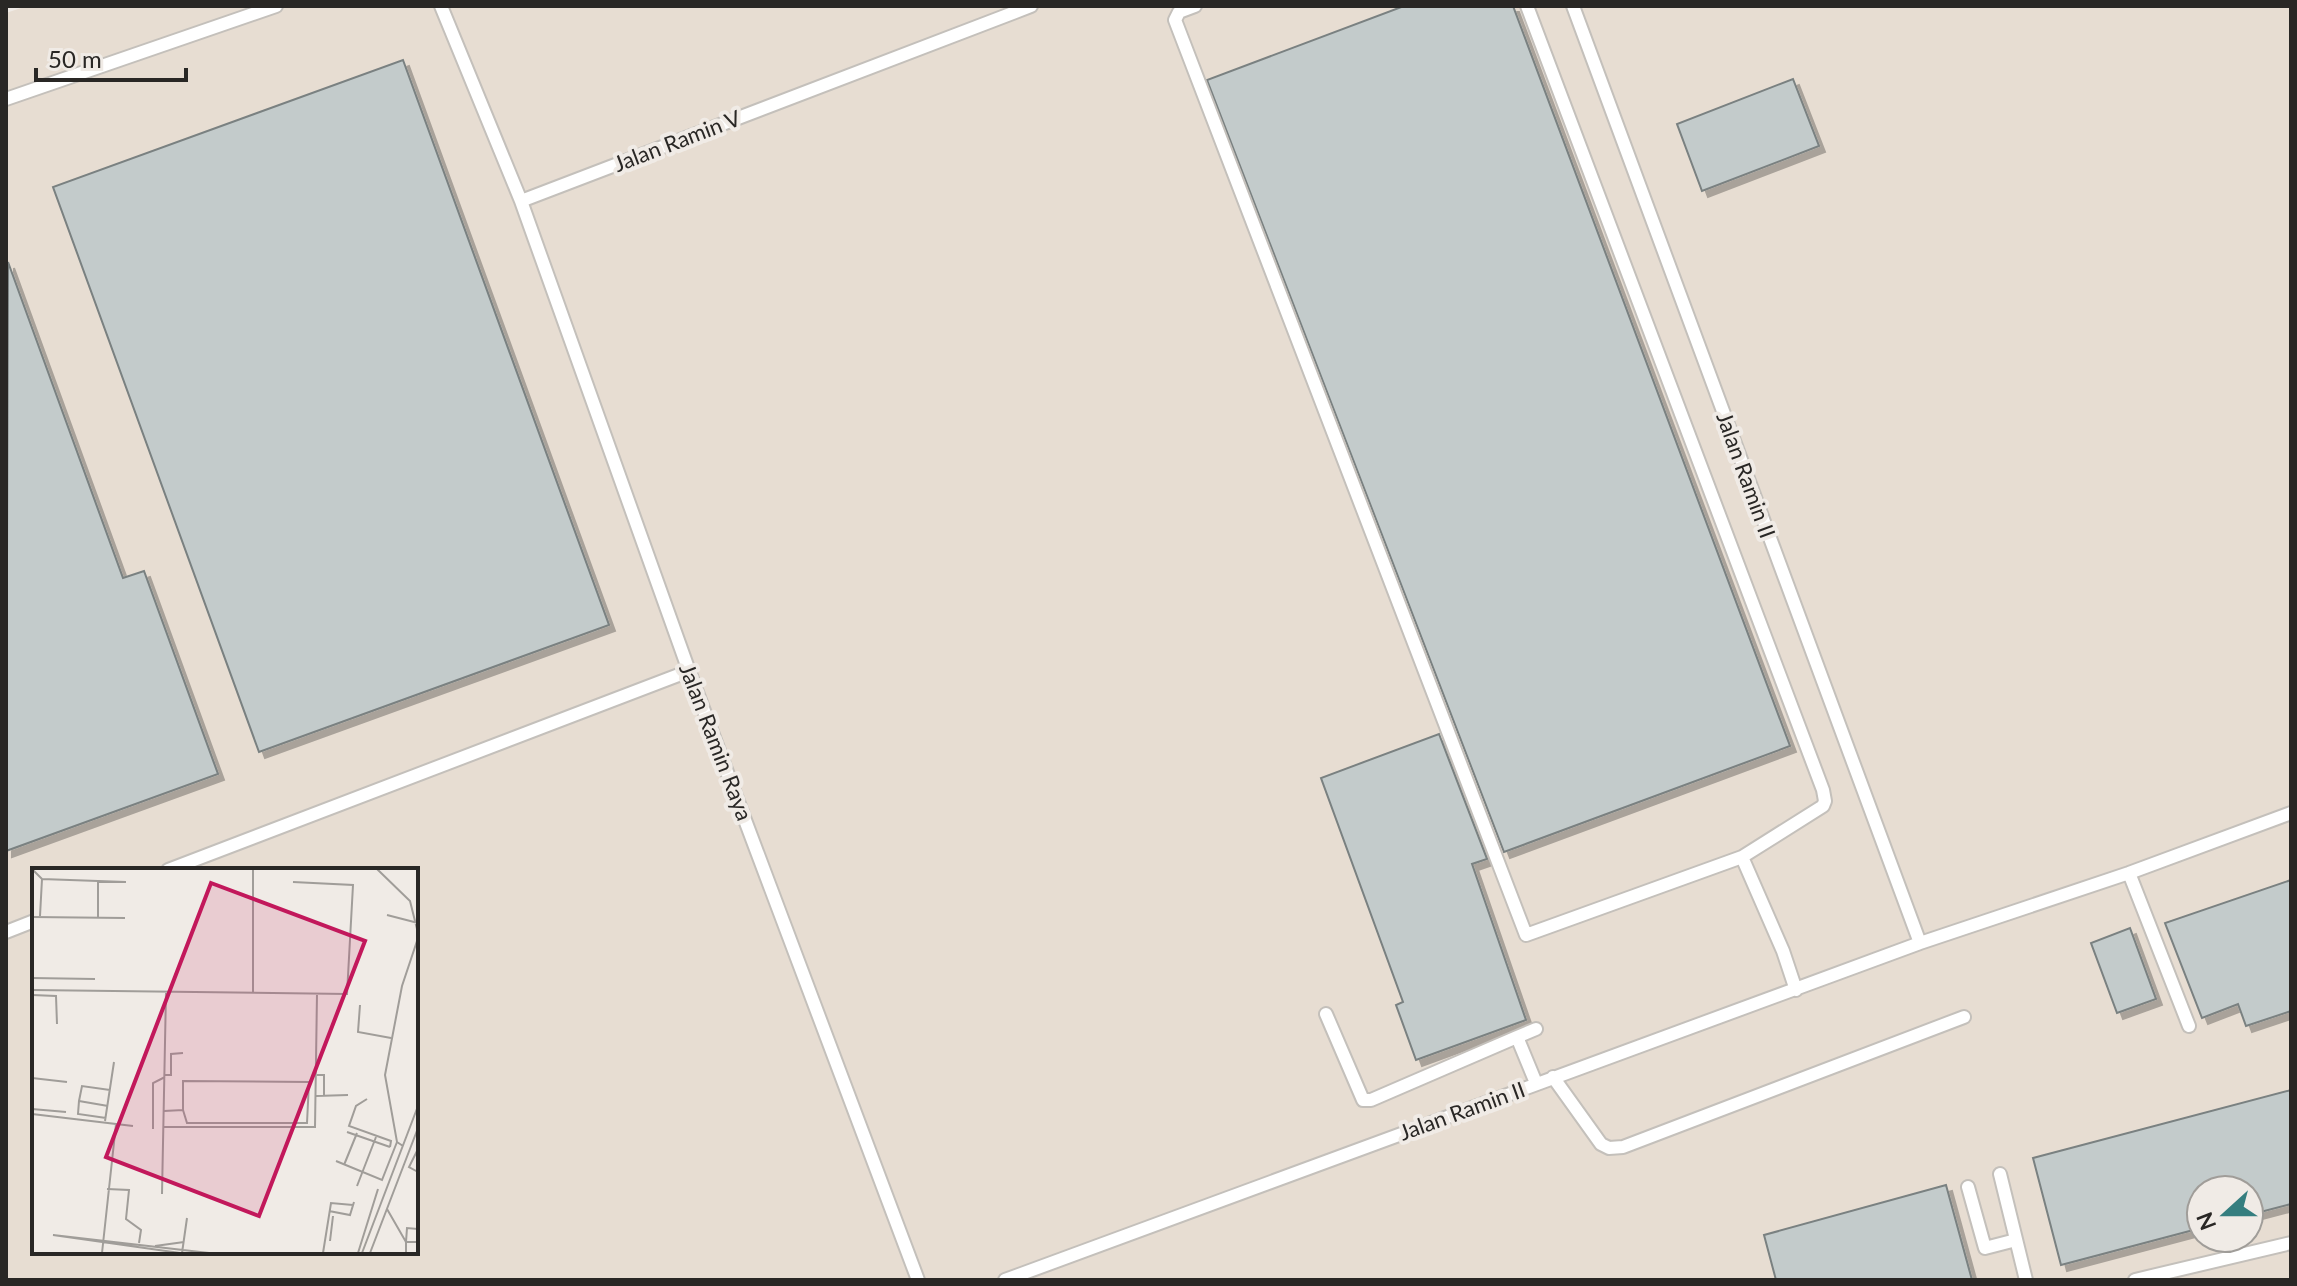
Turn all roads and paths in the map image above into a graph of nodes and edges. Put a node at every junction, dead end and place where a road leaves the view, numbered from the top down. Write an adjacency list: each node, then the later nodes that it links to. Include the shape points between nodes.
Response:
1 (276, 6): 7 (lane)
2 (441, 6): 8 (lane)
3 (1031, 6): 8 (lane, Jalan Ramin V)
4 (1195, 6): 11 (lane, via 1179,12 1175,20 1526,935)
5 (1527, 6): 11 (lane, via 1823,790 1823,806)
6 (1573, 6): 16 (lane, Jalan Ramin II)
7 (6, 99)
8 (521, 201): 9 (lane, Jalan Ramin Raya)
9 (689, 671): 12 (lane); 29 (lane, Jalan Ramin Raya)
10 (2291, 813): 13 (lane, Jalan Ramin II)
11 (1742, 857): 17 (lane)
12 (173, 868)
13 (2129, 873): 16 (lane, Jalan Ramin II); 20 (lane)
14 (32, 922): 15 (lane)
15 (6, 932)
16 (1920, 943): 17 (lane, Jalan Ramin II)
17 (1796, 990): 23 (lane, Jalan Ramin II)
18 (1326, 1014): 22 (lane, via 1366,1101)
19 (1964, 1017): 23 (lane, via 1623,1147 1601,1144)
20 (2189, 1026)
21 (1536, 1029): 22 (lane)
22 (1517, 1037): 24 (lane)
23 (1553, 1077): 24 (lane, Jalan Ramin II)
24 (1536, 1083): 30 (lane, Jalan Ramin II)
25 (2000, 1174): 27 (lane)
26 (1968, 1187): 27 (lane, via 1985,1248)
27 (2016, 1240): 31 (lane)
28 (2291, 1243): 32 (lane)
29 (918, 1280)
30 (1005, 1280)
31 (2026, 1280)
32 (2135, 1280)

